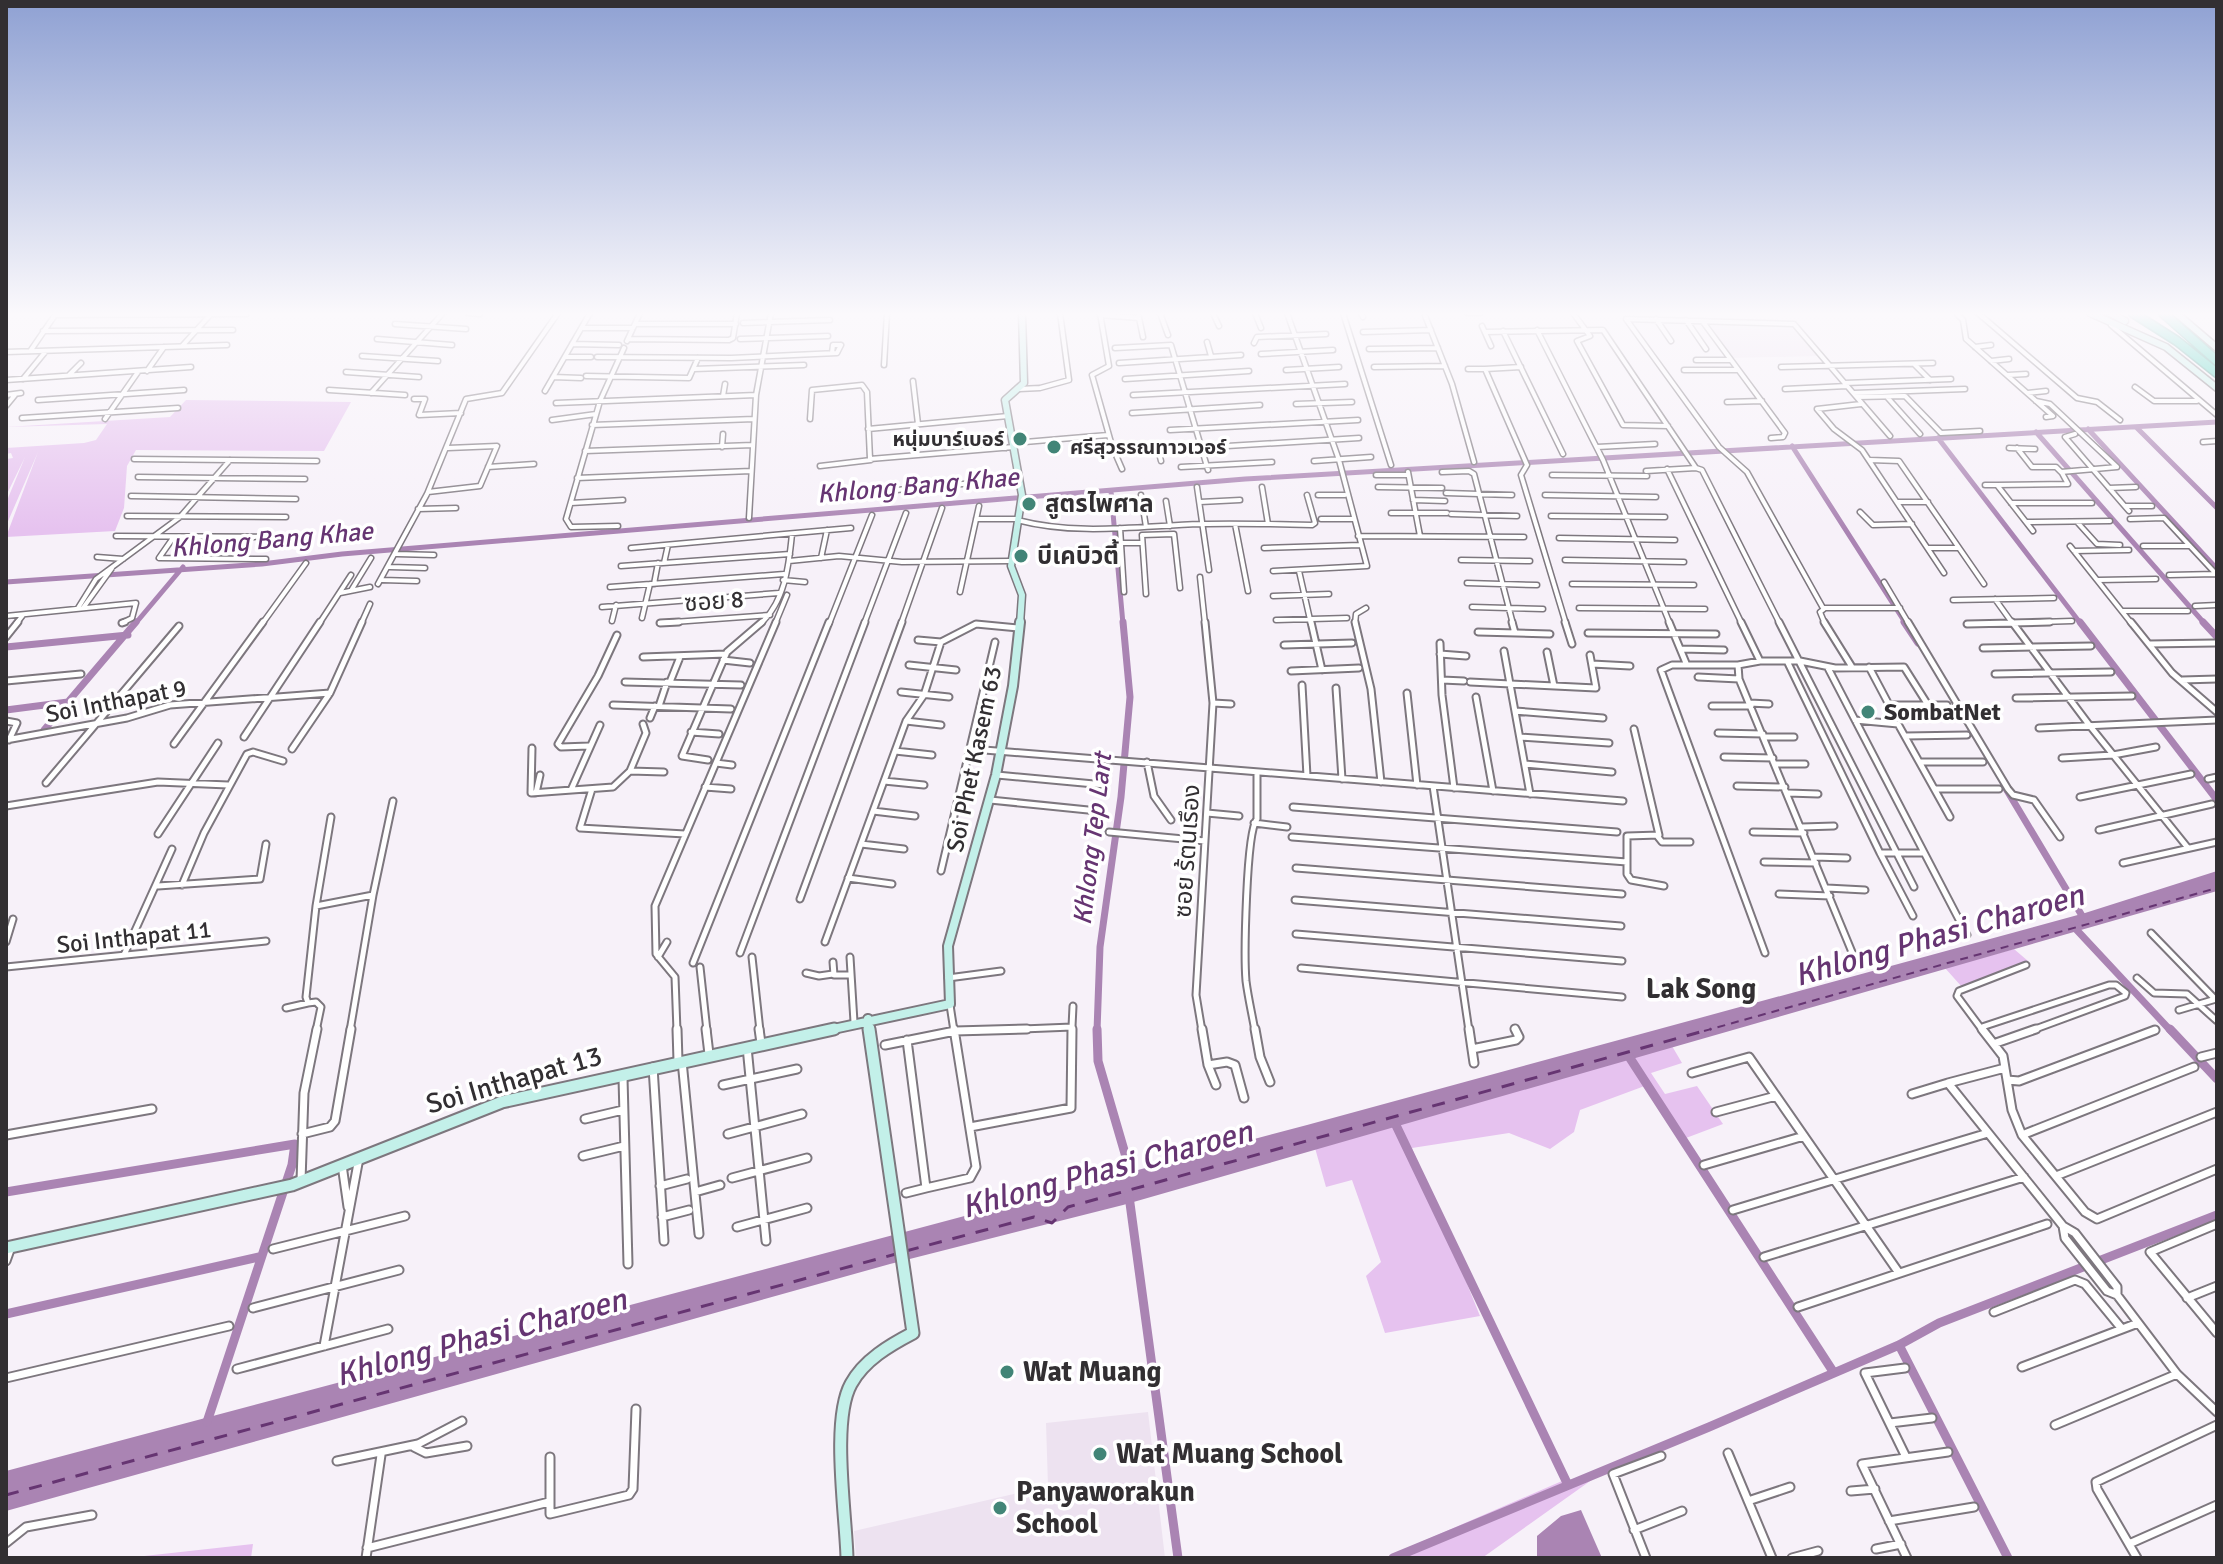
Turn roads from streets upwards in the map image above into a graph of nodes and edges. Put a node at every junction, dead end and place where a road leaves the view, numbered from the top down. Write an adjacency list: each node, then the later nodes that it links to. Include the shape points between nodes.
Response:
1 (127, 386): 40 (street)
2 (377, 386): 41 (street)
3 (507, 386): 67 (street, via 502,393 468,397)
4 (548, 386): 37 (street)
5 (607, 386): 52 (street)
6 (725, 386): 48 (street)
7 (758, 386): 45 (street)
8 (850, 386): 76 (street, via 813,389)
9 (863, 386): 85 (street)
10 (914, 386): 81 (street)
11 (1021, 386): 32 (street)
12 (1044, 386): 32 (street)
13 (1095, 386): 91 (street)
14 (1184, 386): 38 (street)
15 (1293, 386): 38 (street)
16 (1314, 386): 59 (street)
17 (1366, 386): 125 (street)
18 (1451, 386): 123 (street)
19 (1493, 386): 356 (street, via 1526,461 1521,475)
20 (1530, 386): 112 (street)
21 (1566, 386): 105 (street)
22 (1602, 386): 83 (street, via 1623,425)
23 (1641, 386): 83 (street)
24 (1675, 386): 323 (street, via 1721,449 1747,472)
25 (1750, 386): 53 (street)
26 (1831, 386): 33 (street)
27 (1847, 386): 47 (street)
28 (2019, 386): 42 (street)
29 (2062, 386): 79 (street)
30 (2182, 386): 55 (street)
31 (2135, 387): 55 (street, via 2154,401)
32 (1019, 389): 71 (street, via 1006,397)
33 (1785, 389)
34 (1965, 389): 47 (street)
35 (184, 390): 40 (street)
36 (329, 390): 41 (street)
37 (545, 391)
38 (1185, 391): 46 (street); 65 (street)
39 (2046, 391): 42 (street)
40 (122, 393): 51 (street); 66 (street)
41 (371, 393): 44 (street)
42 (2027, 393): 54 (street)
43 (6, 395): 63 (street, via 18,394)
44 (405, 395)
45 (756, 395): 48 (street); 75 (street)
46 (1133, 395)
47 (1855, 395): 49 (street); 61 (street)
48 (723, 396): 52 (street)
49 (1886, 396): 87 (street, via 1907,398 1941,433); 89 (street)
50 (414, 399): 67 (street, via 425,399 419,415)
51 (38, 400)
52 (600, 401): 58 (street); 69 (street)
53 (1762, 401): 57 (street); 94 (street, via 1785,433)
54 (2036, 401): 72 (street, via 2053,416); 135 (street, via 2046,401 2117,467)
55 (2199, 401): 70 (street)
56 (1352, 402): 59 (street)
57 (1727, 402)
58 (556, 403)
59 (1320, 403): 60 (street); 80 (street)
60 (1296, 404)
61 (1862, 404): 92 (street); 118 (street, via 1817,408)
62 (1260, 405): 65 (street)
63 (6, 406)
64 (178, 408): 66 (street)
65 (1190, 409): 68 (street); 84 (street)
66 (109, 411): 73 (street); 74 (street)
67 (461, 413): 106 (street)
68 (1132, 413)
69 (596, 414): 77 (street); 82 (street)
70 (2217, 415)
71 (1008, 416): 81 (street); 101 (street, Soi Phet Kasem 63)
72 (2046, 417)
73 (22, 418)
74 (105, 419)
75 (754, 419): 82 (street); 100 (street)
76 (810, 419)
77 (552, 420)
78 (1358, 420): 80 (street)
79 (2120, 420)
80 (1326, 421): 84 (street); 95 (street)
81 (918, 424): 85 (street)
82 (592, 425): 111 (street)
83 (1668, 426): 132 (street)
84 (1195, 427): 86 (street); 104 (street)
85 (868, 429): 115 (street)
86 (1170, 430)
87 (1980, 431)
88 (723, 434): 102 (street)
89 (1920, 434)
90 (2075, 434): 135 (street, via 2065,437)
91 (1108, 435): 101 (street); 109 (street)
92 (1890, 436)
93 (1359, 438): 95 (street)
94 (1771, 438)
95 (1333, 440): 104 (street); 117 (street)
96 (991, 441): 101 (street)
97 (2217, 441): 98 (street)
98 (2203, 442)
99 (1655, 444): 105 (street)
100 (753, 445): 102 (street); 136 (street)
101 (1011, 446): 115 (street); 146 (street, Soi Phet Kasem 63)
102 (722, 447): 111 (street)
103 (1138, 447): 109 (street)
104 (1201, 447): 120 (street, via 1162,450); 131 (street)
105 (1597, 447): 141 (street)
106 (448, 448): 127 (street, via 496,445); 156 (street)
107 (2009, 448): 108 (street)
108 (2017, 448): 110 (street); 130 (street)
109 (1116, 449): 133 (street)
110 (2035, 449)
111 (585, 451): 144 (street)
112 (1563, 454)
113 (1371, 457): 117 (street)
114 (134, 459): 116 (street)
115 (872, 459): 126 (street)
116 (230, 460): 119 (street); 143 (street)
117 (1339, 460): 121 (street); 161 (street)
118 (1869, 460): 175 (street); 176 (street, via 1899,461)
119 (317, 461)
120 (1161, 461)
121 (1314, 461)
122 (1272, 462): 131 (street)
123 (1474, 462)
124 (534, 464): 127 (street)
125 (1391, 465)
126 (820, 466)
127 (488, 467): 156 (street, via 479,487)
128 (1181, 467): 131 (street)
129 (2022, 467): 130 (street)
130 (2032, 467): 138 (street)
131 (1207, 468)
132 (1696, 468): 134 (street); 374 (street, via 1702,470)
133 (1122, 469)
134 (1667, 469): 141 (street); 372 (street)
135 (2093, 470): 138 (street); 155 (street)
136 (751, 471): 144 (street); 200 (street)
137 (1442, 472): 157 (street, via 1473,472)
138 (2063, 472): 148 (street, via 2068,484)
139 (1376, 475): 152 (street, via 1408,474)
140 (1552, 475): 141 (street)
141 (1610, 476): 165 (street)
142 (138, 477): 143 (street)
143 (215, 478): 145 (street); 166 (street)
144 (577, 478): 177 (street)
145 (305, 479)
146 (1019, 479): 154 (street, via 874,492); 205 (street, Soi Phet Kasem 63)
147 (1985, 485): 148 (street)
148 (1997, 485): 178 (street)
149 (1197, 487): 174 (street)
150 (1262, 487): 211 (street)
151 (1378, 487): 152 (street)
152 (1410, 487): 157 (street); 171 (street)
153 (2136, 487): 155 (street)
154 (870, 488)
155 (2108, 488): 181 (street)
156 (428, 492): 185 (street)
157 (1479, 494): 162 (street); 192 (street)
158 (1141, 495): 215 (street)
159 (1307, 495): 211 (street, via 1314,525)
160 (1318, 495): 161 (street)
161 (1346, 495): 203 (street)
162 (1512, 495)
163 (1545, 495): 165 (street)
164 (131, 496): 166 (street)
165 (1618, 496): 167 (street); 198 (street)
166 (200, 497): 168 (street); 196 (street)
167 (1656, 497)
168 (296, 499)
169 (623, 500): 177 (street)
170 (1240, 500): 174 (street)
171 (1413, 500): 173 (street); 190 (street)
172 (1166, 501): 214 (street)
173 (1445, 501)
174 (1200, 502): 209 (street)
175 (1897, 502): 176 (street); 212 (street)
176 (1928, 502): 243 (street)
177 (571, 503): 213 (street, via 566,519 571,527)
178 (2010, 503): 179 (street); 208 (street)
179 (2092, 503)
180 (979, 506): 201 (street)
181 (2125, 506): 182 (street); 186 (street)
182 (2152, 506)
183 (456, 508): 185 (street)
184 (942, 508): 261 (street)
185 (418, 509): 245 (street)
186 (2129, 511)
187 (1860, 512): 212 (street, via 1873,525)
188 (906, 513): 256 (street)
189 (1391, 513): 190 (street)
190 (1415, 513): 192 (street); 224 (street)
191 (872, 515): 251 (street)
192 (1484, 515): 194 (street); 228 (street)
193 (127, 516): 196 (street)
194 (1517, 516)
195 (1551, 516): 198 (street)
196 (180, 517): 197 (street); 225 (street)
197 (286, 517)
198 (1627, 517): 199 (street); 231 (street)
199 (1665, 517)
200 (749, 518)
201 (976, 519): 205 (street); 262 (street)
202 (1321, 519): 203 (street)
203 (1353, 519): 223 (street)
204 (2130, 519): 239 (street, via 2164,518)
205 (1018, 520): 217 (street, via 1055,527); 257 (street, Soi Phet Kasem 63)
206 (2110, 521): 207 (street)
207 (2077, 522): 208 (street); 237 (street, via 2097,544)
208 (2026, 523): 219 (street)
209 (1201, 524): 210 (street); 214 (street); 269 (street)
210 (1235, 524): 211 (street); 295 (street)
211 (1268, 524)
212 (1912, 524): 242 (street)
213 (618, 526)
214 (1170, 526): 215 (street)
215 (1144, 527): 217 (street); 221 (street)
216 (851, 528): 218 (street)
217 (1118, 528): 233 (street)
218 (827, 530): 220 (street); 250 (street)
219 (2033, 531)
220 (792, 534): 235 (street); 248 (street)
221 (1142, 535): 234 (street); 293 (street, via 1174,534)
222 (116, 536): 225 (street)
223 (1358, 536): 224 (street); 236 (street)
224 (1420, 536): 228 (street)
225 (154, 537): 226 (street); 252 (street)
226 (174, 537): 227 (street); 253 (street, via 159,558)
227 (276, 537)
228 (1490, 537): 229 (street); 258 (street)
229 (1524, 537)
230 (1559, 538): 231 (street)
231 (1636, 539): 232 (street); 260 (street)
232 (1675, 540)
233 (1121, 543): 234 (street); 297 (street)
234 (1142, 543): 300 (street)
235 (668, 545): 240 (street); 265 (street)
236 (1360, 545): 241 (street); 271 (street, via 1367,567)
237 (2120, 545)
238 (2143, 546): 239 (street)
239 (2190, 546): 275 (street)
240 (631, 548)
241 (1264, 548)
242 (1927, 548): 243 (street); 272 (street)
243 (1959, 548): 287 (street)
244 (2129, 550): 279 (street, via 2072,548)
245 (397, 554): 246 (street); 267 (street)
246 (434, 555)
247 (97, 557): 252 (street)
248 (790, 557): 250 (street); 265 (street); 276 (street)
249 (371, 558): 294 (street)
250 (821, 558): 251 (street)
251 (856, 558): 256 (street); 601 (street)
252 (123, 559): 315 (street, via 99,579)
253 (266, 559)
254 (1461, 560): 258 (street)
255 (1565, 560): 260 (street)
256 (888, 561): 261 (street); 592 (street)
257 (1011, 561): 262 (street); 340 (street, Soi Phet Kasem 63, via 1022,595)
258 (1496, 561): 259 (street); 285 (street)
259 (1530, 561)
260 (1645, 561): 263 (street); 289 (street)
261 (923, 562): 262 (street); 577 (street)
262 (966, 562): 296 (street)
263 (1684, 562)
264 (306, 563): 417 (street)
265 (661, 563): 266 (street); 284 (street)
266 (621, 566)
267 (389, 567): 268 (street); 280 (street, via 379,582)
268 (425, 568)
269 (1209, 570)
270 (1273, 571): 271 (street)
271 (1299, 571): 303 (street)
272 (1944, 573)
273 (351, 575): 298 (street)
274 (2169, 575): 275 (street)
275 (2216, 575)
276 (783, 577): 281 (street); 284 (street); 299 (street)
277 (1200, 577): 418 (street, ซอย ร้ตนเรึอง)
278 (2156, 579): 279 (street)
279 (2098, 580): 324 (street)
280 (417, 581)
281 (805, 582)
282 (1884, 582): 319 (street)
283 (1467, 583): 285 (street)
284 (652, 584): 292 (street); 308 (street)
285 (1502, 584): 288 (street); 317 (street)
286 (1572, 584): 289 (street)
287 (1984, 584)
288 (1537, 585)
289 (1654, 585): 290 (street); 321 (street)
290 (1694, 585)
291 (370, 587): 294 (street)
292 (610, 587)
293 (1180, 588)
294 (352, 589): 298 (street)
295 (1248, 591)
296 (960, 592)
297 (1124, 592)
298 (339, 593): 415 (street)
299 (779, 593): 308 (street); 327 (street)
300 (1146, 594)
301 (1329, 594): 303 (street)
302 (787, 595): 476 (street)
303 (1305, 595): 304 (street); 331 (street)
304 (1273, 596)
305 (2054, 598): 306 (street)
306 (1995, 599): 307 (street); 337 (street)
307 (1953, 600)
308 (646, 603): 310 (street); 329 (street)
309 (370, 604): 408 (street)
310 (616, 605): 313 (street); 333 (street)
311 (2217, 605): 312 (street)
312 (2195, 606)
313 (602, 607)
314 (1472, 607): 317 (street)
315 (80, 608): 326 (street); 335 (street, via 136,603 132,618)
316 (1366, 608): 493 (street, via 1356,614 1355,623 1371,689)
317 (1508, 608): 320 (street); 342 (street)
318 (1579, 608): 321 (street)
319 (1900, 608): 323 (street); 544 (street, via 2008,789 2034,800)
320 (1543, 609)
321 (1664, 609): 322 (street); 345 (street)
322 (1705, 609)
323 (1824, 609): 382 (street, via 1821,617)
324 (2123, 611): 325 (street); 357 (street)
325 (2188, 611)
326 (24, 614): 328 (street); 348 (street)
327 (770, 615): 336 (street, ซอย 8); 371 (street)
328 (6, 616)
329 (642, 618)
330 (1347, 618): 331 (street)
331 (1311, 619): 332 (street); 355 (street)
332 (1276, 620)
333 (612, 621)
334 (2072, 621): 337 (street)
335 (122, 623)
336 (660, 623)
337 (2013, 623): 338 (street); 360 (street)
338 (1967, 624)
339 (179, 626): 439 (street)
340 (1020, 628): 350 (street, via 975,624); 465 (street, Soi Phet Kasem 63)
341 (1478, 632): 342 (street)
342 (1515, 633): 344 (street)
343 (1588, 633): 345 (street)
344 (1550, 634)
345 (1674, 634): 346 (street); 362 (street)
346 (1716, 634)
347 (617, 635): 459 (street, via 558,744)
348 (6, 637)
349 (918, 640): 350 (street)
350 (941, 642): 384 (street)
351 (995, 642): 463 (street)
352 (1352, 643): 355 (street)
353 (1440, 643): 366 (street)
354 (2215, 643): 357 (street)
355 (1316, 644): 358 (street); 387 (street)
356 (1572, 644)
357 (2149, 644): 397 (street)
358 (1284, 645)
359 (2091, 646): 360 (street)
360 (2030, 647): 361 (street); 390 (street)
361 (1983, 648)
362 (1680, 649): 363 (street); 376 (street)
363 (1724, 650)
364 (1504, 651): 402 (street)
365 (1547, 652): 405 (street)
366 (1440, 654): 368 (street); 396 (street)
367 (1590, 655): 377 (street)
368 (1466, 656)
369 (643, 657): 370 (street)
370 (680, 657): 371 (street); 400 (street)
371 (724, 657): 375 (street); 401 (street)
372 (1760, 661): 373 (street); 379 (street)
373 (1787, 661): 374 (street); 554 (street)
374 (1800, 661): 381 (street); 555 (street)
375 (750, 663)
376 (1686, 663)
377 (1592, 664): 380 (street); 405 (street, via 1596,688)
378 (909, 665): 384 (street)
379 (1738, 665): 394 (street); 593 (street, via 1672,665 1661,670)
380 (1630, 666)
381 (1828, 667): 382 (street); 435 (street)
382 (1852, 667): 383 (street)
383 (1869, 667): 423 (street); 424 (street, via 1907,668)
384 (932, 668): 386 (street); 410 (street)
385 (1359, 668): 387 (street)
386 (956, 670)
387 (1322, 670): 388 (street)
388 (1291, 671)
389 (2111, 672): 390 (street)
390 (2050, 673): 392 (street); 414 (street)
391 (81, 674): 398 (street)
392 (1995, 674)
393 (1698, 677): 394 (street)
394 (1739, 679): 422 (street)
395 (2217, 679): 397 (street)
396 (1442, 680): 402 (street); 504 (street)
397 (2180, 680): 431 (street)
398 (6, 681)
399 (625, 682): 400 (street)
400 (669, 682): 401 (street); 426 (street)
401 (713, 682): 403 (street); 428 (street)
402 (1510, 684): 405 (street); 430 (street)
403 (741, 685)
404 (1302, 685): 488 (street)
405 (1554, 687)
406 (1336, 688): 490 (street)
407 (901, 692): 410 (street)
408 (330, 693): 415 (street, Soi Inthapat 9); 462 (street)
409 (1407, 693): 499 (street)
410 (924, 695): 412 (street); 438 (street)
411 (2132, 696): 414 (street)
412 (949, 697)
413 (1476, 697): 511 (street)
414 (2068, 697): 416 (street); 443 (street)
415 (268, 698): 417 (street, Soi Inthapat 9); 452 (street)
416 (2016, 698)
417 (203, 703): 439 (street, Soi Inthapat 9, via 163,706); 458 (street)
418 (1213, 703): 419 (street); 480 (street, ซอย ร้ตนเรึอง)
419 (1231, 704)
420 (1769, 704): 422 (street)
421 (613, 705): 426 (street)
422 (1750, 705): 427 (street); 449 (street)
423 (1889, 705): 424 (street); 432 (street)
424 (1928, 705): 425 (street)
425 (1947, 705)
426 (657, 706): 428 (street); 433 (street)
427 (1712, 706)
428 (702, 707): 429 (street); 446 (street)
429 (731, 709)
430 (1515, 711): 434 (street); 453 (street)
431 (2217, 712)
432 (1895, 716)
433 (650, 718)
434 (1603, 718)
435 (1855, 720): 451 (street, via 1896,722); 556 (street)
436 (2217, 720): 443 (street)
437 (6, 721): 455 (street, via 17,723)
438 (906, 721): 442 (street); 464 (street)
439 (97, 724): 455 (street, Soi Inthapat 9); 494 (street)
440 (643, 724): 481 (street, via 646,733)
441 (600, 725): 459 (street)
442 (941, 725)
443 (2090, 726): 444 (street); 467 (street)
444 (2039, 728)
445 (1634, 729): 543 (street)
446 (691, 732): 448 (street); 470 (street, via 682,757)
447 (1718, 733): 449 (street)
448 (719, 734)
449 (1763, 735): 454 (street); 472 (street)
450 (1967, 735): 451 (street)
451 (1905, 736): 474 (street)
452 (244, 737)
453 (1520, 737): 457 (street); 477 (street)
454 (1794, 737)
455 (8, 740)
456 (218, 743): 495 (street)
457 (1609, 743)
458 (174, 744)
459 (589, 746): 509 (street)
460 (2156, 747): 467 (street)
461 (532, 748): 512 (street, via 529,791)
462 (292, 749)
463 (972, 749): 465 (street); 563 (street)
464 (895, 751): 466 (street); 492 (street)
465 (999, 752): 473 (street); 487 (street, Soi Phet Kasem 63)
466 (932, 755)
467 (2113, 755): 469 (street); 500 (street)
468 (1724, 757): 472 (street)
469 (2062, 758)
470 (708, 760)
471 (283, 761): 496 (street, via 250,752)
472 (1774, 761): 478 (street); 510 (street)
473 (1147, 762): 480 (street); 531 (street, via 1154,796)
474 (1920, 762): 475 (street); 507 (street)
475 (1983, 762)
476 (716, 763): 479 (street); 503 (street)
477 (1525, 764): 483 (street); 513 (street)
478 (1805, 764)
479 (732, 765)
480 (1211, 768): 484 (street); 524 (street, ซอย ร้ตนเรึอง)
481 (630, 771): 482 (street); 505 (street, via 613,787)
482 (664, 772)
483 (1612, 772)
484 (1257, 773): 488 (street); 532 (street)
485 (2191, 774): 500 (street)
486 (540, 775): 512 (street)
487 (996, 775): 498 (street); 516 (street, Soi Phet Kasem 63)
488 (1307, 777): 490 (street)
489 (2217, 777): 491 (street)
490 (1342, 779): 493 (street)
491 (2208, 779)
492 (884, 781): 497 (street); 522 (street)
493 (1381, 782): 499 (street)
494 (46, 783)
495 (191, 783): 496 (street); 520 (street, via 158,782); 540 (street)
496 (228, 785): 567 (street)
497 (924, 785)
498 (1105, 785)
499 (1417, 785): 501 (street)
500 (2137, 785): 515 (street); 525 (street)
501 (1433, 786): 504 (street); 530 (street)
502 (1737, 786): 510 (street)
503 (705, 787): 506 (street); 541 (street)
504 (1454, 788): 511 (street)
505 (592, 789): 509 (street); 541 (street, via 580,828)
506 (731, 789)
507 (1935, 789): 508 (street); 529 (street)
508 (1999, 789)
509 (571, 790): 512 (street)
510 (1787, 790): 514 (street); 535 (street)
511 (1493, 791): 513 (street)
512 (536, 793)
513 (1530, 794): 518 (street)
514 (1818, 794)
515 (2080, 797)
516 (990, 800): 523 (street); 610 (street, Soi Phet Kasem 63, via 948,946)
517 (393, 801): 575 (street)
518 (1623, 801)
519 (2212, 804): 525 (street)
520 (6, 806)
521 (1293, 807): 530 (street)
522 (873, 811): 526 (street); 549 (street)
523 (1098, 811)
524 (1207, 813): 527 (street); 545 (street, ซอย ร้ตนเรึอง)
525 (2162, 815): 536 (street); 551 (street)
526 (915, 816)
527 (1239, 816)
528 (331, 817): 579 (street)
529 (1950, 817)
530 (1438, 818): 538 (street); 550 (street)
531 (1171, 820)
532 (1253, 823): 534 (street); 649 (street, via 1247,995)
533 (1834, 826): 535 (street)
534 (1287, 827)
535 (1803, 830): 539 (street); 558 (street)
536 (2099, 830)
537 (1110, 832): 545 (street)
538 (1617, 832)
539 (1753, 832)
540 (158, 834)
541 (685, 834): 598 (street, via 655,906)
542 (1292, 837): 550 (street)
543 (1658, 837): 546 (street, via 1662,842); 559 (street, via 1627,836)
544 (2060, 837)
545 (1205, 841): 640 (street, ซอย ร้ตนเรึอง, via 1196,995)
546 (1690, 842)
547 (2217, 842): 551 (street)
548 (266, 844): 567 (street, via 260,879)
549 (861, 844): 553 (street); 564 (street)
550 (1442, 848): 559 (street); 565 (street)
551 (2188, 848): 561 (street)
552 (172, 849): 568 (street)
553 (904, 849)
554 (1880, 853): 555 (street); 581 (street)
555 (1897, 853): 556 (street); 570 (street)
556 (1924, 853): 586 (street)
557 (1847, 858): 558 (street)
558 (1815, 860): 560 (street); 571 (street)
559 (1627, 862): 569 (street, via 1628,878)
560 (1764, 862)
561 (2123, 863)
562 (1296, 868): 565 (street)
563 (941, 871)
564 (848, 878): 566 (street); 590 (street)
565 (1447, 879): 573 (street); 580 (street)
566 (892, 884)
567 (182, 885): 568 (street)
568 (158, 886): 594 (street)
569 (1664, 886)
570 (1914, 887)
571 (1827, 888): 572 (street); 576 (street)
572 (1865, 890)
573 (1622, 894)
574 (1779, 894): 576 (street)
575 (373, 895): 579 (street); 665 (street, via 335,1121)
576 (1830, 896): 597 (street)
577 (800, 899)
578 (1295, 900): 580 (street)
579 (316, 906): 615 (street)
580 (1452, 913): 583 (street); 591 (street)
581 (1913, 916)
582 (13, 919): 588 (street)
583 (1621, 926)
584 (2151, 933): 614 (street)
585 (1296, 934): 591 (street)
586 (1967, 935)
587 (266, 941): 594 (street, Soi Inthapat 11)
588 (6, 942)
589 (667, 942): 598 (street)
590 (825, 942)
591 (1457, 947): 599 (street); 612 (street)
592 (740, 953)
593 (1765, 953)
594 (123, 956): 603 (street, Soi Inthapat 11)
595 (752, 957): 630 (street)
596 (850, 957): 609 (street)
597 (1854, 957)
598 (658, 958): 638 (street, via 675,977)
599 (1622, 961)
600 (833, 962): 608 (street)
601 (693, 963)
602 (2026, 965): 625 (street, via 1959,991 1961,1004)
603 (6, 967)
604 (700, 967): 636 (street)
605 (1301, 968): 612 (street)
606 (1001, 971): 610 (street)
607 (806, 973): 608 (street)
608 (833, 974): 609 (street)
609 (849, 975): 623 (street)
610 (947, 978): 616 (street, Soi Phet Kasem 63)
611 (2137, 978): 617 (street, via 2154,993 2178,992)
612 (1462, 983): 613 (street); 634 (street)
613 (1622, 997)
614 (2216, 999): 617 (street)
615 (308, 1003): 619 (street); 665 (street, via 321,1007 304,1093)
616 (950, 1004): 621 (street, Soi Inthapat 13); 628 (street, Soi Phet Kasem 63)
617 (2200, 1004): 620 (street); 622 (street)
618 (1073, 1006): 624 (street)
619 (286, 1008)
620 (2179, 1010)
621 (868, 1019): 623 (street, Soi Inthapat 13); 764 (street, via 913,1333 855,1376 844,1401)
622 (2217, 1021)
623 (854, 1022): 630 (street, Soi Inthapat 13)
624 (1072, 1027): 628 (street); 663 (street, via 1071,1108)
625 (1982, 1027): 631 (street); 631 (street, via 2109,985 2126,993)
626 (1515, 1028): 634 (street, via 1516,1040)
627 (2155, 1030): 648 (street, via 2019,1081)
628 (955, 1031): 629 (street); 663 (street, Soi Phet Kasem 63)
629 (907, 1040): 632 (street); 686 (street)
630 (761, 1043): 633 (street, Soi Inthapat 13)
631 (1996, 1043): 643 (street)
632 (885, 1045)
633 (746, 1046): 636 (street, Soi Inthapat 13); 647 (street)
634 (1472, 1049): 639 (street)
635 (2217, 1053): 637 (street)
636 (709, 1054): 638 (street, Soi Inthapat 13)
637 (2201, 1057)
638 (680, 1061): 641 (street, Soi Inthapat 13); 687 (street)
639 (1474, 1063)
640 (1208, 1065): 652 (street, ซอย ร้ตนเรึอง); 655 (street, via 1235,1065)
641 (653, 1066): 645 (street, Soi Inthapat 13); 685 (street)
642 (2194, 1067): 668 (street)
643 (2005, 1068): 648 (street); 650 (street)
644 (797, 1069): 647 (street)
645 (623, 1073): 657 (street); 672 (street, Soi Inthapat 13, via 475,1110)
646 (1692, 1073): 654 (street, via 1749,1057)
647 (750, 1079): 651 (street); 662 (street)
648 (2007, 1080): 668 (street)
649 (1270, 1082)
650 (1948, 1083): 653 (street); 664 (street)
651 (723, 1085)
652 (1216, 1085)
653 (1912, 1094)
654 (1776, 1096): 658 (street); 669 (street)
655 (1244, 1098)
656 (152, 1109): 667 (street)
657 (623, 1110): 661 (street); 670 (street)
658 (1716, 1112)
659 (2217, 1112): 678 (street)
660 (802, 1114): 662 (street)
661 (585, 1119)
662 (755, 1127): 666 (street); 677 (street)
663 (970, 1127): 686 (street, Soi Phet Kasem 63, via 974,1174)
664 (1988, 1133): 679 (street); 682 (street)
665 (302, 1134): 683 (street)
666 (728, 1134)
667 (6, 1135)
668 (2022, 1135): 678 (street)
669 (1804, 1136): 675 (street); 682 (street)
670 (624, 1146): 671 (street); 709 (street)
671 (583, 1156)
672 (359, 1158): 674 (street, Soi Inthapat 13); 689 (street)
673 (807, 1158): 677 (street)
674 (342, 1165): 683 (street, Soi Inthapat 13); 689 (street)
675 (1704, 1165)
676 (2217, 1169): 678 (street, via 2097,1219)
677 (759, 1172): 680 (street); 695 (street)
678 (2056, 1176)
679 (2024, 1177): 698 (street); 699 (street)
680 (732, 1178)
681 (687, 1179): 685 (street)
682 (1834, 1179): 692 (street); 698 (street)
683 (291, 1185): 705 (street, Soi Inthapat 13)
684 (720, 1185): 687 (street)
685 (660, 1186): 694 (street)
686 (926, 1188): 688 (street)
687 (695, 1192): 702 (street)
688 (906, 1193)
689 (348, 1208): 701 (street)
690 (807, 1208): 695 (street)
691 (689, 1210): 694 (street)
692 (1733, 1210)
693 (405, 1216): 701 (street)
694 (662, 1217): 703 (street)
695 (764, 1219): 700 (street); 704 (street)
696 (2047, 1224): 711 (street)
697 (2217, 1224): 715 (street, via 2151,1251)
698 (1866, 1226): 707 (street); 711 (street)
699 (2063, 1226): 714 (street, via 2077,1236); 714 (street, via 2065,1238 2107,1291)
700 (737, 1227)
701 (344, 1230): 706 (street); 713 (street)
702 (699, 1234)
703 (664, 1241)
704 (766, 1241)
705 (8, 1247): 708 (street)
706 (273, 1249)
707 (1764, 1257)
708 (6, 1261)
709 (628, 1264)
710 (399, 1270): 713 (street)
711 (1899, 1273): 716 (street)
712 (2217, 1286): 715 (street)
713 (334, 1287): 717 (street); 724 (street)
714 (2117, 1291): 719 (street)
715 (2187, 1298): 723 (street)
716 (1798, 1307)
717 (253, 1308)
718 (1994, 1312): 722 (street, via 2075,1280 2085,1284)
719 (2138, 1323): 722 (street); 728 (street)
720 (229, 1326): 729 (street)
721 (388, 1329): 724 (street)
722 (2122, 1329): 725 (street)
723 (2217, 1333)
724 (324, 1346): 727 (street)
725 (2022, 1367)
726 (1905, 1368): 734 (street, via 1865,1373)
727 (237, 1369)
728 (2177, 1374): 731 (street); 735 (street)
729 (6, 1378)
730 (636, 1409): 750 (street, via 629,1495 550,1514)
731 (2217, 1412)
732 (1932, 1418): 734 (street)
733 (462, 1421): 738 (street)
734 (1890, 1423): 744 (street)
735 (2055, 1425)
736 (2217, 1425): 759 (street, via 2096,1482)
737 (467, 1446): 738 (street, via 426,1453)
738 (414, 1447): 741 (street)
739 (1948, 1452): 744 (street)
740 (1728, 1453): 749 (street)
741 (381, 1455): 745 (street); 760 (street)
742 (1661, 1456): 756 (street, via 1613,1474)
743 (550, 1457): 750 (street)
744 (1906, 1457): 747 (street, via 1862,1464)
745 (337, 1461)
746 (1790, 1487): 749 (street)
747 (1875, 1489): 748 (street); 755 (street)
748 (1851, 1491)
749 (1748, 1501): 766 (street)
750 (549, 1502): 760 (street)
751 (2217, 1505): 759 (street)
752 (1974, 1507): 755 (street)
753 (1682, 1511): 756 (street)
754 (92, 1515): 757 (street, via 26,1527)
755 (1889, 1521): 758 (street)
756 (1634, 1530): 765 (street)
757 (6, 1543)
758 (1901, 1544): 761 (street); 768 (street)
759 (2129, 1544): 769 (street)
760 (367, 1548): 763 (street)
761 (1876, 1549)
762 (1818, 1551): 767 (street)
763 (366, 1558)
764 (847, 1558)
765 (1646, 1558)
766 (1772, 1558)
767 (1792, 1558)
768 (1907, 1558)
769 (2137, 1558)

